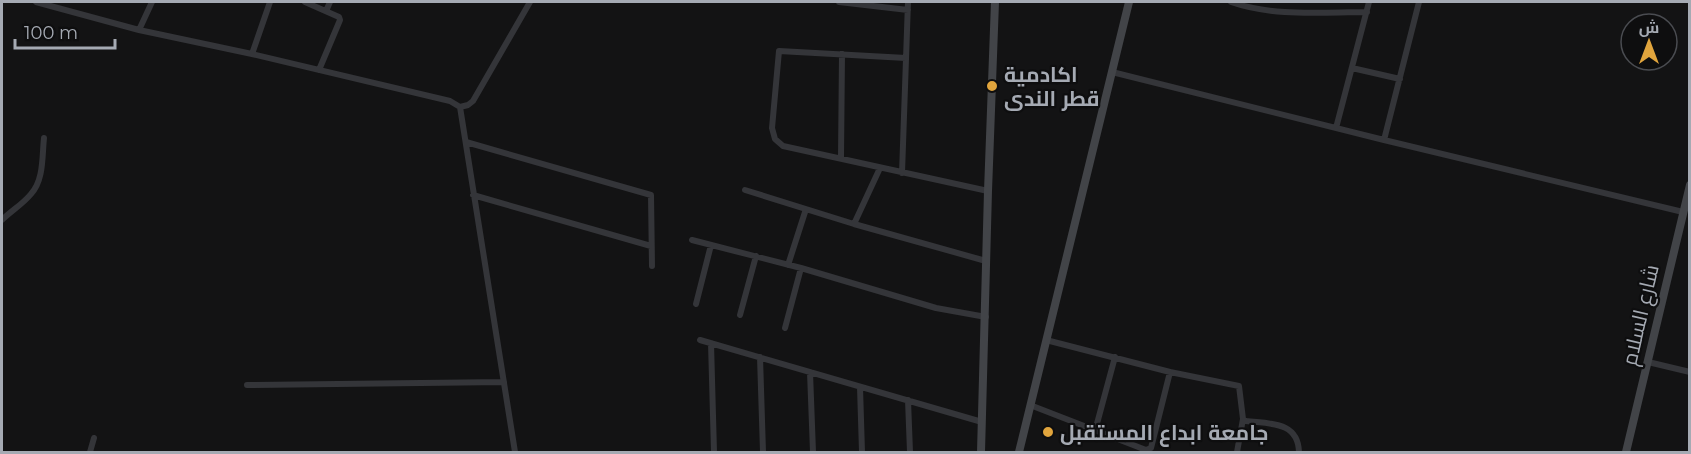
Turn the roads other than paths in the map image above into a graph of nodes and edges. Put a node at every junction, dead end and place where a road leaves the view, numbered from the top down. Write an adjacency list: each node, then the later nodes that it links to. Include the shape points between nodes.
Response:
1 (36, 2): 17 (street)
2 (152, 2): 17 (street)
3 (270, 2): 18 (street)
4 (305, 2): 15 (street)
5 (330, 2): 15 (street)
6 (530, 2): 25 (street, via 473,101)
7 (839, 2): 14 (street)
8 (908, 2): 14 (street)
9 (995, 2): 35 (main road)
10 (1129, 2): 23 (main road)
11 (1231, 2): 16 (street, via 1264,10)
12 (1369, 2): 16 (street)
13 (1419, 2): 24 (street)
14 (908, 10): 20 (street)
15 (326, 11): 22 (street, via 340,20)
16 (1367, 12): 21 (street)
17 (139, 30): 18 (street)
18 (252, 54): 22 (street)
19 (842, 54): 20 (street); 30 (street); 30 (street, via 779,51 772,128 775,139 783,146)
20 (906, 58): 32 (street)
21 (1352, 68): 24 (street); 26 (street)
22 (319, 70): 25 (street, via 450,101)
23 (1112, 72): 26 (street); 54 (main road)
24 (1400, 79): 28 (street)
25 (460, 107): 29 (street)
26 (1336, 128): 28 (street)
27 (44, 138): 39 (street, via 40,178 35,188)
28 (1384, 140): 38 (street)
29 (466, 142): 36 (street); 43 (street, via 648,194)
30 (841, 157): 31 (street)
31 (880, 168): 32 (street); 40 (street)
32 (902, 173): 35 (street)
33 (1689, 185): 38 (main road, شارع السلام)
34 (745, 190): 37 (street)
35 (988, 191): 45 (main road)
36 (473, 195): 43 (street); 62 (street)
37 (806, 208): 40 (street); 46 (street)
38 (1683, 212): 58 (main road, شارع السلام)
39 (2, 220)
40 (854, 224): 45 (street)
41 (692, 240): 42 (street)
42 (711, 245): 44 (street); 49 (street)
43 (651, 246): 47 (street)
44 (756, 256): 46 (street); 50 (street)
45 (986, 261): 51 (main road)
46 (788, 265): 48 (street)
47 (652, 267)
48 (801, 268): 51 (street, via 936,308); 52 (street)
49 (696, 304)
50 (740, 315)
51 (986, 317): 68 (main road)
52 (785, 328)
53 (700, 340): 55 (street)
54 (1046, 340): 57 (street); 66 (main road)
55 (711, 343): 56 (street); 73 (street)
56 (760, 357): 59 (street); 74 (street)
57 (1115, 357): 60 (street); 69 (street)
58 (1648, 362): 61 (street); 82 (main road, شارع السلام)
59 (810, 372): 64 (street); 75 (street)
60 (1170, 372): 67 (street, via 1239,386); 69 (street, via 1149,450)
61 (1689, 372)
62 (504, 382): 63 (street); 72 (street)
63 (247, 385)
64 (860, 387): 65 (street); 76 (street)
65 (908, 400): 68 (street); 77 (street)
66 (1030, 405): 69 (street); 79 (main road)
67 (1243, 419): 80 (street); 81 (street, via 1292,431)
68 (982, 422): 78 (main road)
69 (1095, 431)
70 (94, 438): 71 (street)
71 (90, 453)
72 (515, 453)
73 (714, 453)
74 (764, 453)
75 (813, 453)
76 (862, 453)
77 (910, 453)
78 (981, 453)
79 (1019, 453)
80 (1236, 453)
81 (1299, 453)
82 (1626, 453)

